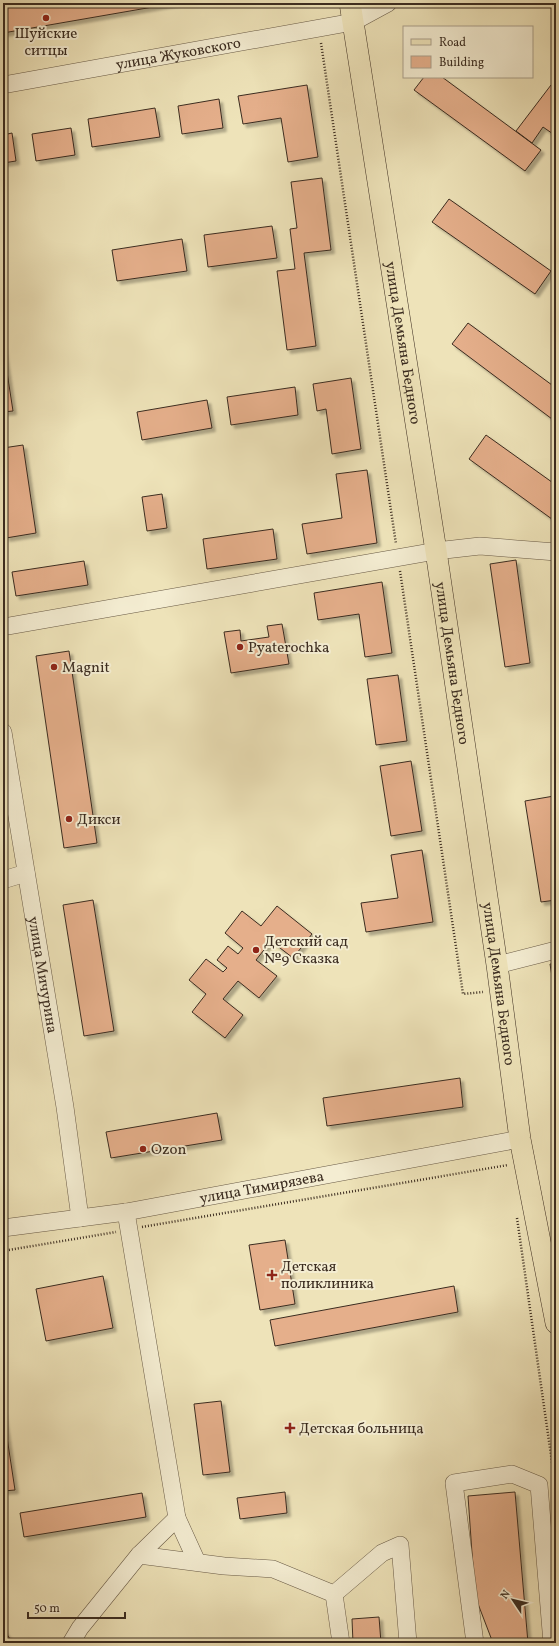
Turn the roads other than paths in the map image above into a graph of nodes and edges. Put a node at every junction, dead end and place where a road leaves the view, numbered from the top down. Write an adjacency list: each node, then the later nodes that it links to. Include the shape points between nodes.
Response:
1 (388, 3): 2 (street, улица Жуковского)
2 (352, 12): 3 (street, улица Жуковского, via 319,28); 4 (main road, улица Демьяна Бедного)
3 (3, 85)
4 (436, 551): 5 (street, via 480,546); 6 (street); 11 (main road, улица Демьяна Бедного)
5 (556, 552)
6 (3, 627)
7 (3, 732): 8 (street, улица Мичурина)
8 (26, 873): 9 (street); 14 (street, улица Мичурина, via 65,1107)
9 (3, 880)
10 (556, 950): 11 (street)
11 (497, 965): 12 (main road, улица Демьяна Бедного)
12 (513, 1140): 13 (street, улица Тимирязева); 16 (main road, улица Демьяна Бедного)
13 (126, 1212): 14 (street, улица Тимирязева); 17 (street)
14 (80, 1218): 15 (street, улица Тимирязева)
15 (3, 1228)
16 (556, 1323)
17 (177, 1518): 18 (street); 19 (street)
18 (139, 1555): 19 (street); 21 (street, via 80,1628)
19 (197, 1562): 20 (street, via 273,1569)
20 (334, 1594): 22 (street); 23 (street, via 382,1553 400,1545)
21 (72, 1643)
22 (341, 1643)
23 (408, 1643)
24 (475, 1643): 25 (street, via 454,1483 512,1474 539,1485)
25 (552, 1643)

